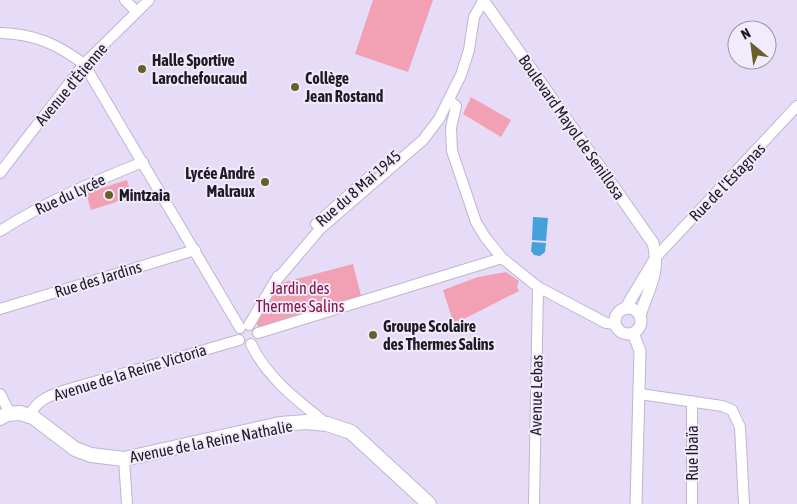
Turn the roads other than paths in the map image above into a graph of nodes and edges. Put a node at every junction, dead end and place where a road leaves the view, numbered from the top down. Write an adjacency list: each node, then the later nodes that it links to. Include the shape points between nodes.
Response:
1 (124, 0): 4 (street)
2 (149, 0): 4 (street, Avenue d'Étienne)
3 (483, 0): 7 (street, Rue du 8 Mai 1945, via 474,18 461,75); 13 (street, Boulevard Mayol de Senillosa, via 653,244)
4 (136, 11): 6 (street, Avenue d'Étienne)
5 (0, 32): 6 (street, via 22,34 60,46)
6 (84, 64): 9 (street); 10 (street, Avenue d'Étienne)
7 (449, 100): 14 (street, via 456,106 451,128 452,151 471,210); 20 (street, Rue du 8 Mai 1945, via 418,136 318,221 281,269)
8 (797, 106): 13 (street, Rue de l'Estagnas)
9 (144, 162): 11 (street, Rue du Lycée, via 85,185); 12 (street)
10 (0, 173)
11 (0, 231)
12 (195, 250): 16 (street, Rue des Jardins); 20 (street)
13 (656, 257): 17 (street); 18 (street, via 655,275)
14 (502, 258): 15 (street); 21 (street)
15 (538, 287): 19 (street, via 606,323); 35 (street, Avenue Lebas)
16 (0, 308)
17 (624, 309): 18 (street, via 635,310); 19 (street, via 616,316)
18 (640, 316): 22 (street, via 640,324)
19 (615, 324): 22 (street, via 622,333)
20 (245, 326): 21 (street, via 255,328); 23 (street, via 238,334)
21 (258, 333): 24 (street, via 256,341)
22 (633, 333): 26 (street, via 640,351)
23 (239, 340): 24 (street); 29 (street, Avenue de la Reine Victoria, via 66,390 42,399 34,405)
24 (251, 344): 30 (street, via 279,385)
25 (0, 394): 28 (street)
26 (640, 394): 27 (street); 36 (street)
27 (692, 401): 37 (street, Rue Ibaïa); 38 (street, via 722,406 732,410 737,418)
28 (6, 415): 29 (main road, Avenue de la Reine Nathalie)
29 (29, 416): 31 (main road, Avenue de la Reine Nathalie, via 75,449 91,455)
30 (327, 424): 31 (main road, Avenue de la Reine Nathalie, via 280,424); 32 (main road, Avenue de la Reine Nathalie, via 351,432)
31 (124, 459): 33 (street)
32 (414, 498): 34 (main road, Avenue de la Reine Nathalie)
33 (127, 504)
34 (429, 504)
35 (534, 504)
36 (636, 504)
37 (692, 504)
38 (744, 504)

